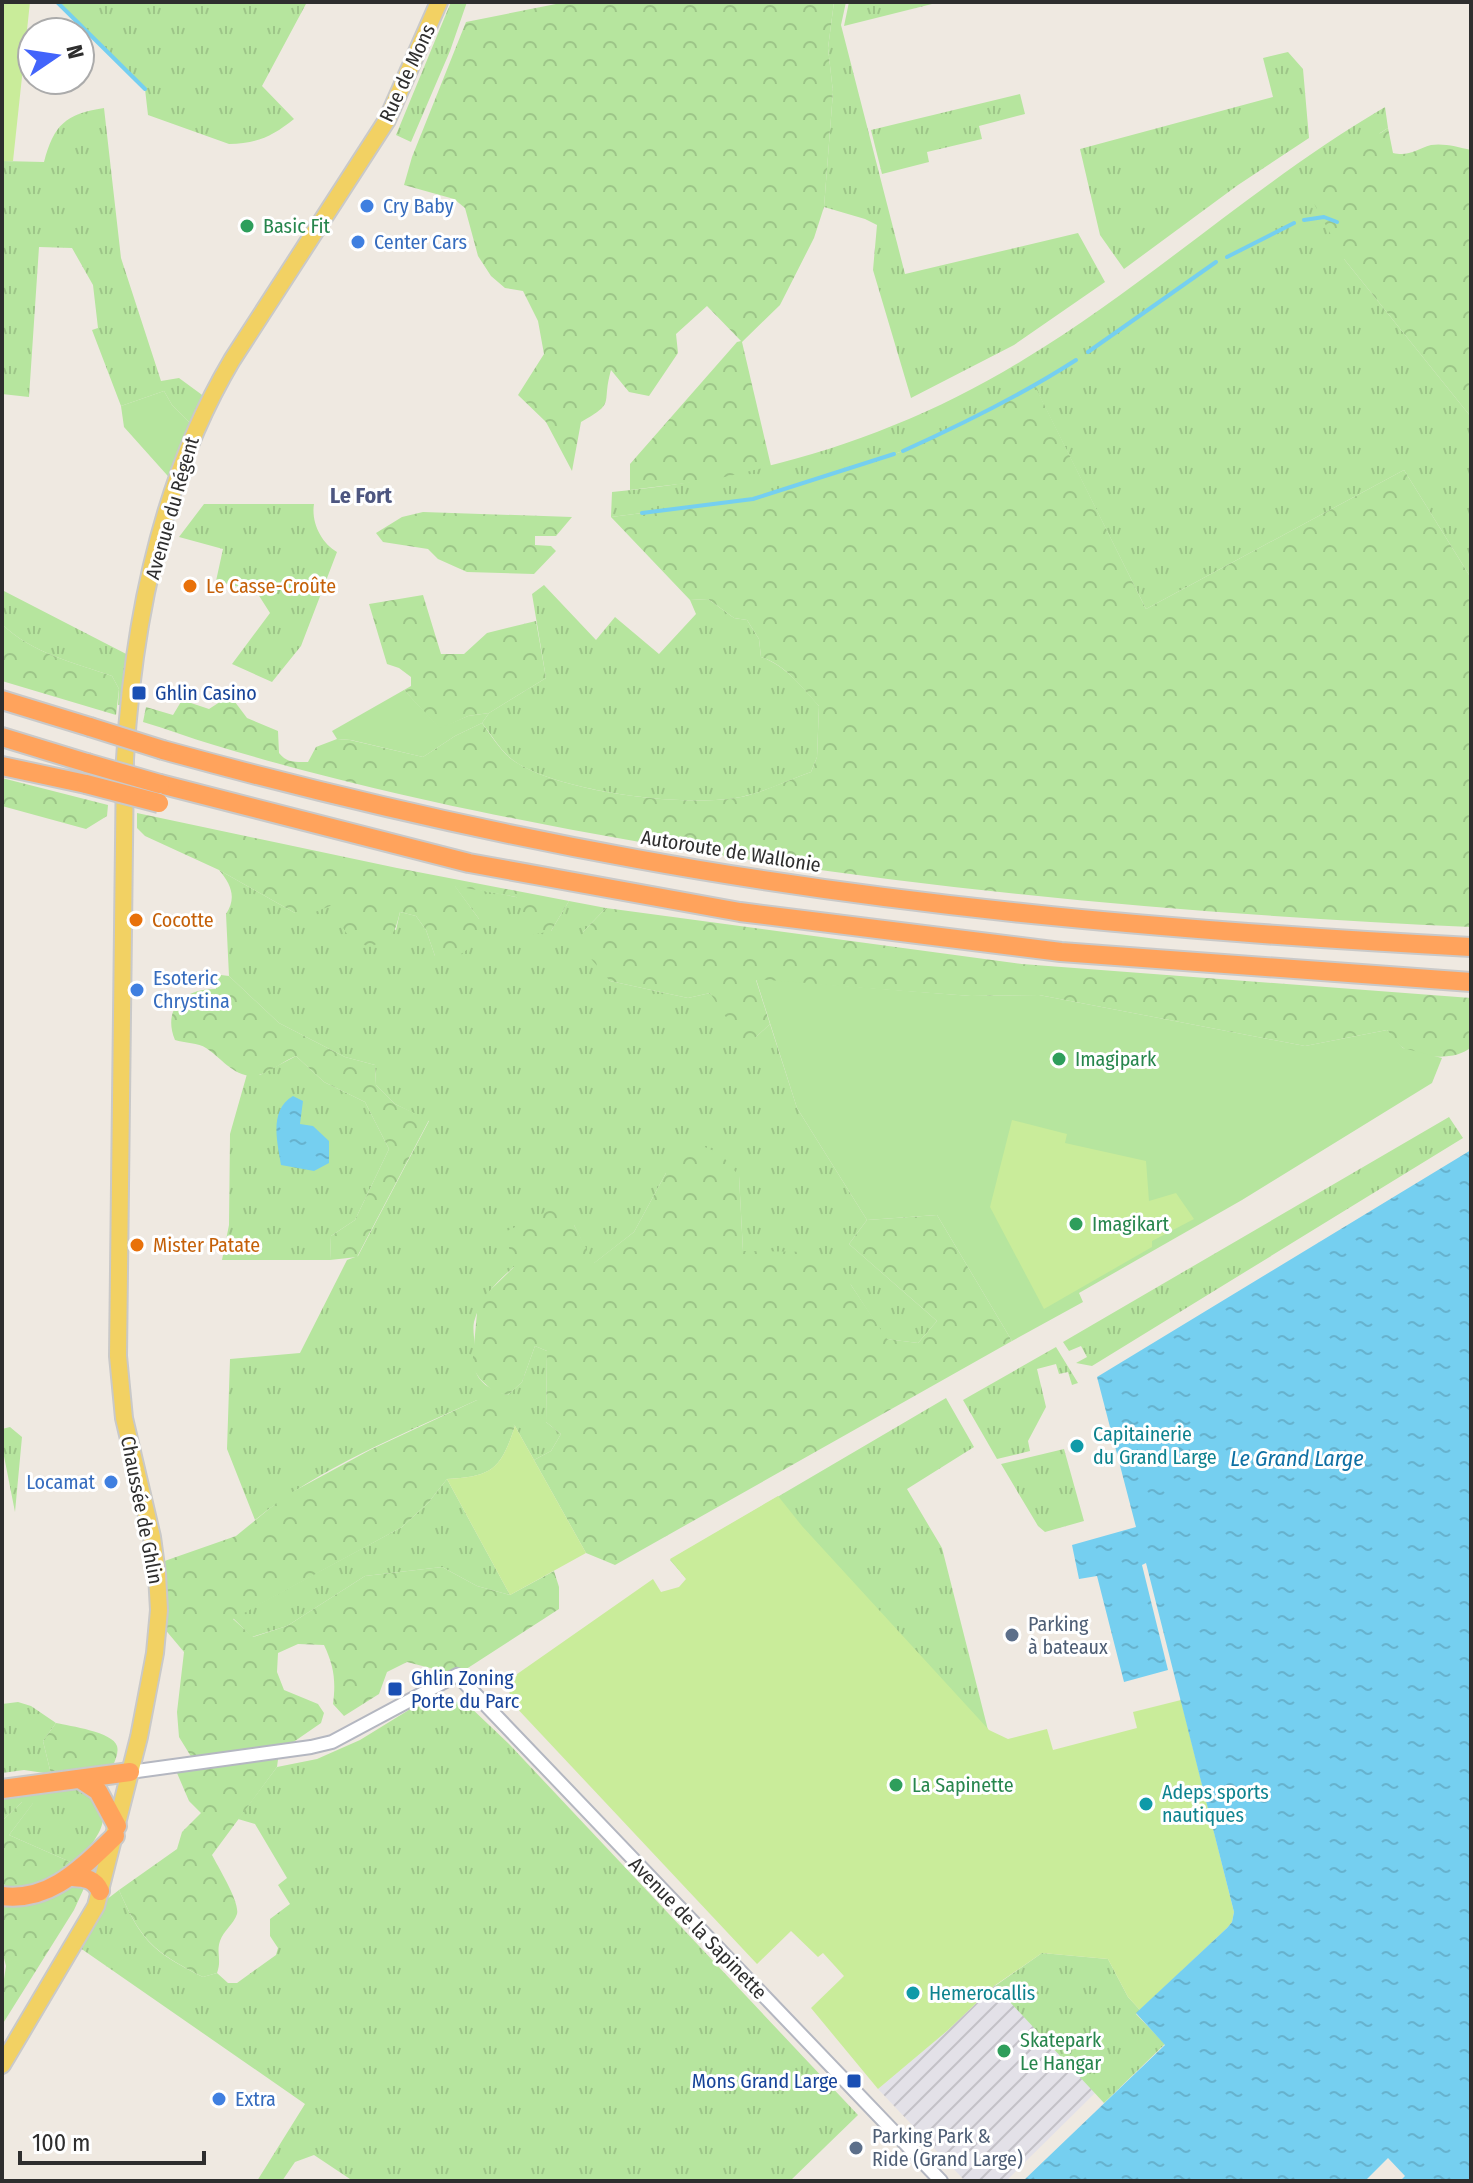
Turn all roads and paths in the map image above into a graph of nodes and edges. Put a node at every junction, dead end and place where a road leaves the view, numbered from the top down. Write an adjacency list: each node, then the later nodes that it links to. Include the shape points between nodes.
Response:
1 (439, 2): 2 (main road, Rue de Mons)
2 (373, 143): 8 (main road, Avenue du Régent, via 212,394 175,484 134,658 125,759)
3 (2, 700): 7 (highway, Autoroute de Wallonie, bridge, via 310,790 639,859 1069,917)
4 (2, 737): 6 (highway, bridge, via 87,763)
5 (2, 766): 6 (highway, bridge)
6 (160, 794): 9 (highway, via 206,798 469,863 740,912 1061,952)
7 (1471, 947)
8 (121, 960): 10 (main road, Chaussée de Ghlin, via 119,1380 152,1537 159,1607 155,1653)
9 (1471, 982)
10 (130, 1772): 11 (highway); 13 (main road, Chaussée de Ghlin); 21 (street, Avenue de la Sapinette, via 332,1742 457,1675)
11 (80, 1779): 12 (highway); 13 (highway, via 98,1791)
12 (2, 1789)
13 (116, 1831): 14 (highway); 15 (main road, Chaussée de Ghlin)
14 (71, 1877): 15 (highway, via 86,1878); 16 (highway, via 29,1897)
15 (100, 1891): 17 (main road, Chaussée de Ghlin)
16 (2, 1896)
17 (20, 2033): 18 (main road); 19 (main road, Chaussée de Ghlin); 20 (main road, Chaussée de Ghlin)
18 (2, 2046)
19 (2, 2056)
20 (2, 2065)
21 (941, 2181)

